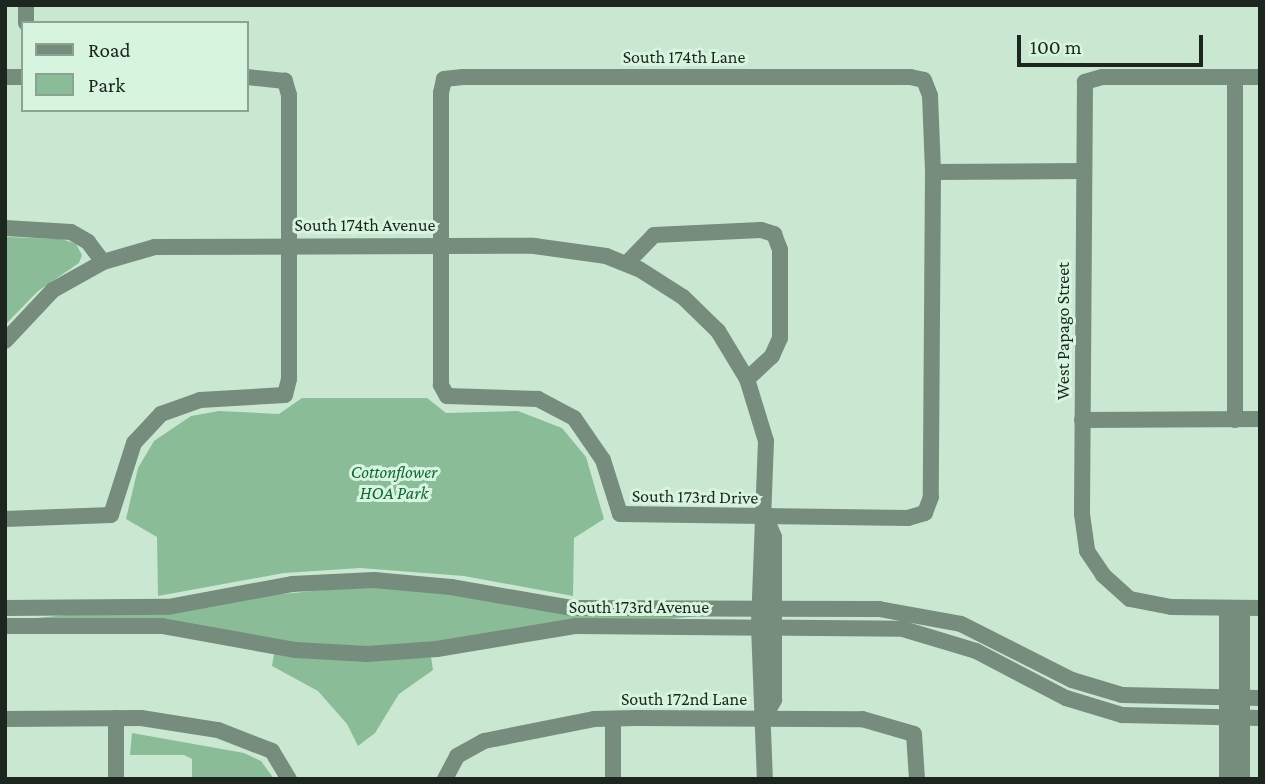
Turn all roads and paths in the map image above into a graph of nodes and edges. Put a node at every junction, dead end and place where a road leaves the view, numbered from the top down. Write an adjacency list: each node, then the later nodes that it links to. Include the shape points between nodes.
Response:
1 (248, 77): 8 (street, via 285,81 289,95)
2 (1235, 77): 3 (street); 5 (street, West Papago Street, via 1102,77 1085,82); 15 (street)
3 (1260, 77)
4 (933, 172): 5 (street); 7 (street, South 174th Lane, via 930,96 924,80 444,79); 16 (street, South 173rd Drive, via 932,497 925,513 908,518)
5 (1083, 172): 14 (street, West Papago Street)
6 (5, 228): 9 (street, via 71,232 88,242)
7 (442, 244): 8 (street, South 174th Avenue); 10 (street, South 174th Avenue, via 572,249); 16 (street, South 173rd Drive, via 441,385 447,396 538,400 574,418 603,460 620,514)
8 (289, 245): 9 (street, South 174th Avenue, via 170,246); 17 (street, via 289,379 285,395 200,400 161,414 134,443 111,515)
9 (103, 262): 11 (street, South 174th Avenue, via 53,290)
10 (627, 263): 12 (street, South 174th Avenue, via 683,297 703,315); 12 (street, via 654,235 761,230 774,234 780,250 780,338 766,363)
11 (5, 341)
12 (747, 379): 16 (street, South 174th Avenue, via 766,441)
13 (1260, 419): 15 (street)
14 (1082, 420): 15 (street); 19 (street, West Papago Street, via 1082,514 1087,551 1104,576 1130,599 1171,607)
15 (1235, 420)
16 (766, 518): 21 (street, South 174th Avenue, via 774,537)
17 (5, 519)
18 (5, 608): 21 (street, South 173rd Avenue, via 168,607 292,584 374,580 451,586 558,607)
19 (1234, 608): 20 (street); 24 (street)
20 (1260, 608)
21 (766, 609): 23 (street, South 174th Avenue); 24 (street, South 173rd Avenue, via 865,608 926,615 978,630 1059,673 1105,691 1152,698)
22 (5, 626): 23 (street, South 173rd Avenue, via 162,626 288,649 367,654 437,649 561,627)
23 (766, 626): 27 (street, South 174th Avenue, via 774,700); 28 (street, South 173rd Avenue, via 920,632 976,651 1066,698 1122,715)
24 (1234, 698): 25 (street, South 173rd Avenue); 28 (street)
25 (1260, 698)
26 (116, 718): 30 (street); 32 (street); 33 (street, via 218,730 272,751)
27 (764, 718): 31 (street, South 172nd Lane); 36 (street, South 174th Avenue); 37 (street, South 172nd Lane, via 862,719 914,734)
28 (1234, 718): 29 (street, South 173rd Avenue); 38 (street); 39 (street)
29 (1260, 718)
30 (5, 719)
31 (612, 719): 34 (street, South 172nd Lane, via 484,741 457,755); 35 (street)
32 (117, 779)
33 (289, 779)
34 (445, 779)
35 (612, 779)
36 (765, 779)
37 (917, 779)
38 (1227, 779)
39 (1242, 779)

